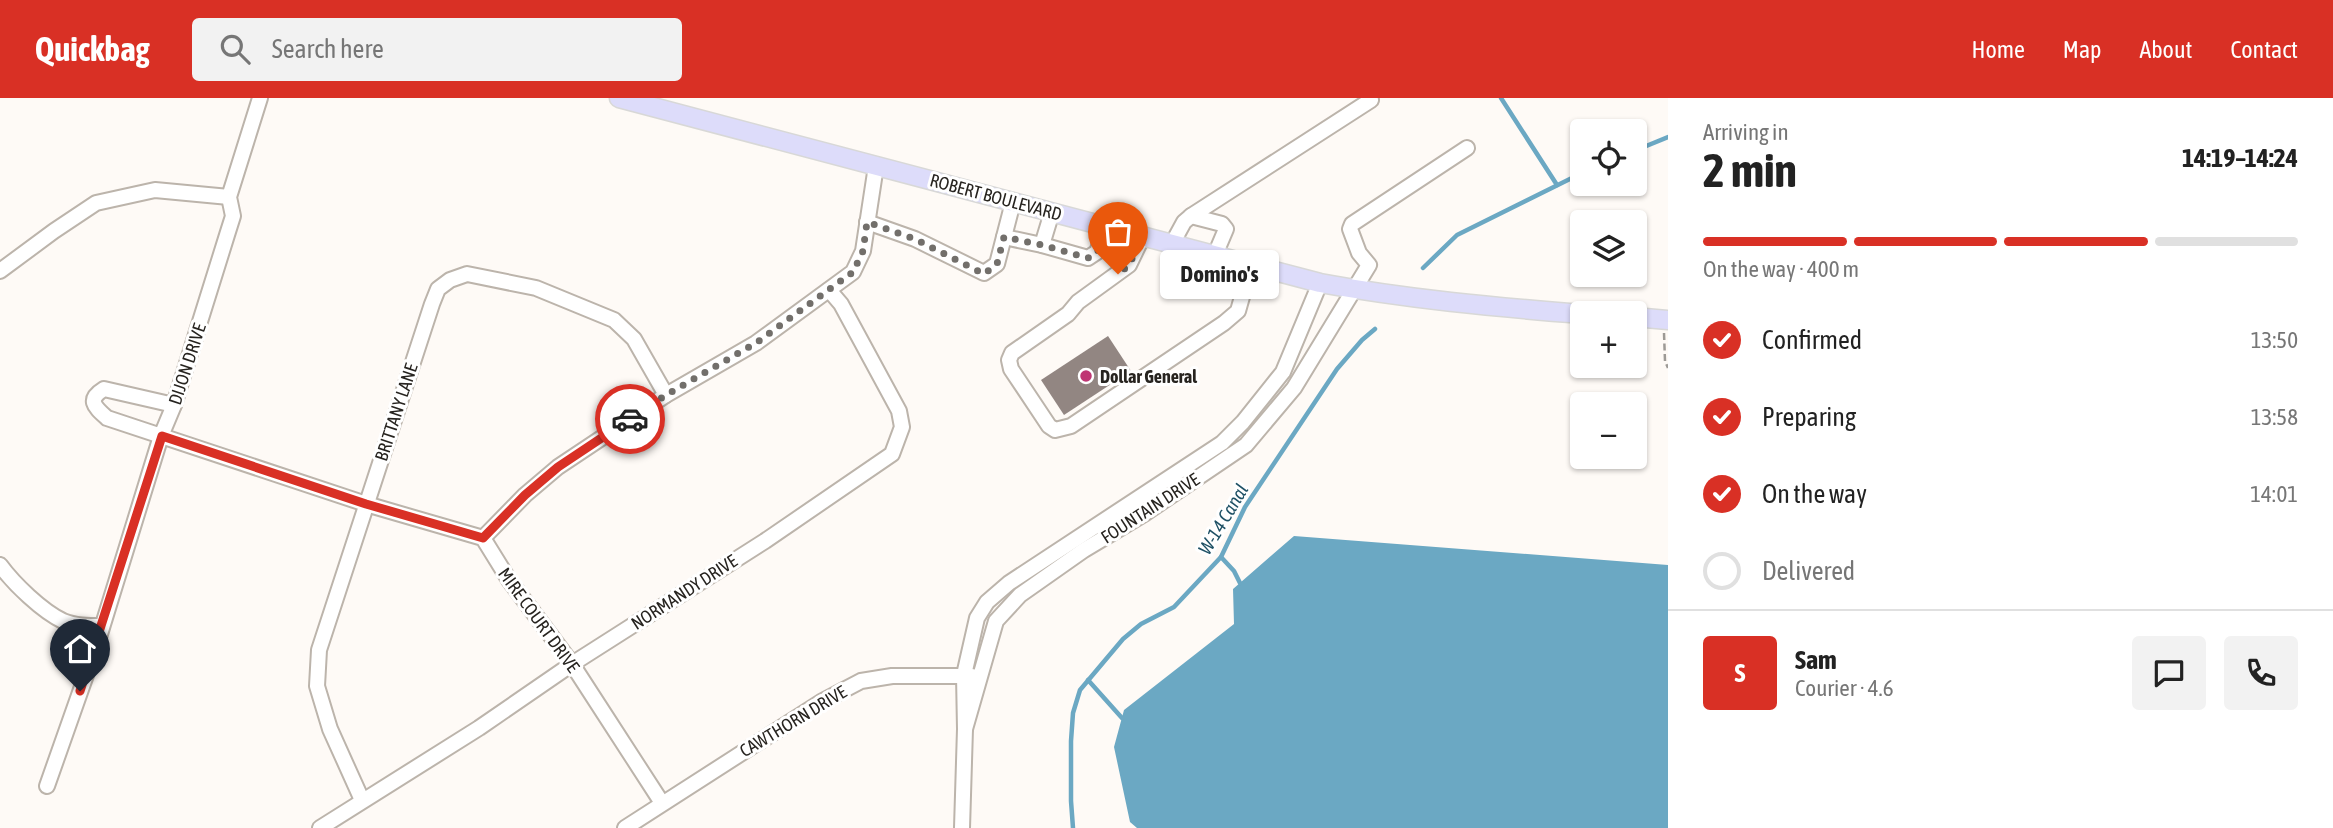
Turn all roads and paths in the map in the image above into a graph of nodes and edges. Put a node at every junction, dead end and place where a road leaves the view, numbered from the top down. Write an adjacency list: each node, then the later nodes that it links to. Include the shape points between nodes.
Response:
1 (260, 98): 6 (street, DIJON DRIVE)
2 (622, 98): 5 (main road, ROBERT BOULEVARD)
3 (1371, 100): 9 (street)
4 (1467, 148): 20 (street, FOUNTAIN DRIVE, via 1353,224 1350,229 1359,253 1369,265)
5 (876, 166): 7 (main road, ROBERT BOULEVARD); 10 (street)
6 (229, 197): 18 (street, via 155,190 96,203); 29 (street, DIJON DRIVE, via 233,216)
7 (1013, 202): 8 (main road, ROBERT BOULEVARD); 13 (street)
8 (1052, 212): 11 (main road, ROBERT BOULEVARD); 15 (street)
9 (1191, 216): 14 (street); 16 (street, via 1226,229)
10 (867, 222): 13 (street, via 915,239 984,274 997,264); 21 (street, via 863,251 853,272)
11 (1106, 227): 12 (main road, ROBERT BOULEVARD); 15 (street, via 1097,253 1088,258)
12 (1143, 236): 14 (main road, ROBERT BOULEVARD); 17 (street, via 1129,265 1012,353 1011,369 1055,430 1071,426 1231,317 1238,311)
13 (1004, 237): 15 (street)
14 (1172, 244): 16 (main road, ROBERT BOULEVARD)
15 (1042, 245)
16 (1215, 255): 17 (main road, ROBERT BOULEVARD)
17 (1251, 265): 19 (main road, ROBERT BOULEVARD)
18 (0, 271)
19 (1320, 283): 20 (main road, ROBERT BOULEVARD); 26 (street, FOUNTAIN DRIVE)
20 (1353, 289): 22 (main road, ROBERT BOULEVARD, via 1461,305); 27 (street, FOUNTAIN DRIVE)
21 (829, 290): 28 (street, via 756,343); 36 (street, NORMANDY DRIVE, via 899,411 902,427 892,454)
22 (1570, 313)
23 (1647, 318): 24 (main road)
24 (1666, 320): 25 (path)
25 (1668, 368)
26 (1279, 376): 27 (street); 33 (street, FOUNTAIN DRIVE, via 1222,443)
27 (1294, 388): 33 (street, FOUNTAIN DRIVE, via 1246,445 1144,514)
28 (666, 395): 31 (street, BRITTANY LANE, via 634,339 614,320 536,288 467,274 450,280 438,289 432,304); 32 (street, via 558,467)
29 (174, 405): 30 (street, DIJON DRIVE); 30 (street, via 104,389 96,394 96,408 107,418)
30 (162, 436): 31 (street); 35 (street, DIJON DRIVE)
31 (366, 504): 32 (street); 41 (street, BRITTANY LANE, via 319,649 317,686 330,729)
32 (483, 538): 36 (street, MIRE COURT DRIVE)
33 (1063, 556): 37 (street, FOUNTAIN DRIVE, via 1009,583 987,602 977,618); 38 (street, FOUNTAIN DRIVE, via 996,621)
34 (0, 565): 35 (street, via 29,595 63,620)
35 (102, 626): 40 (street, DIJON DRIVE)
36 (572, 664): 41 (street, NORMANDY DRIVE); 42 (street, MIRE COURT DRIVE)
37 (964, 675): 38 (street, CAWTHORN DRIVE); 39 (street, FOUNTAIN DRIVE); 42 (street, CAWTHORN DRIVE, via 861,681)
38 (980, 677): 39 (street, FOUNTAIN DRIVE)
39 (965, 729): 45 (street, FOUNTAIN DRIVE)
40 (47, 786)
41 (362, 800): 43 (street, NORMANDY DRIVE)
42 (662, 803): 44 (street, CAWTHORN DRIVE)
43 (320, 828)
44 (625, 828)
45 (962, 828)

